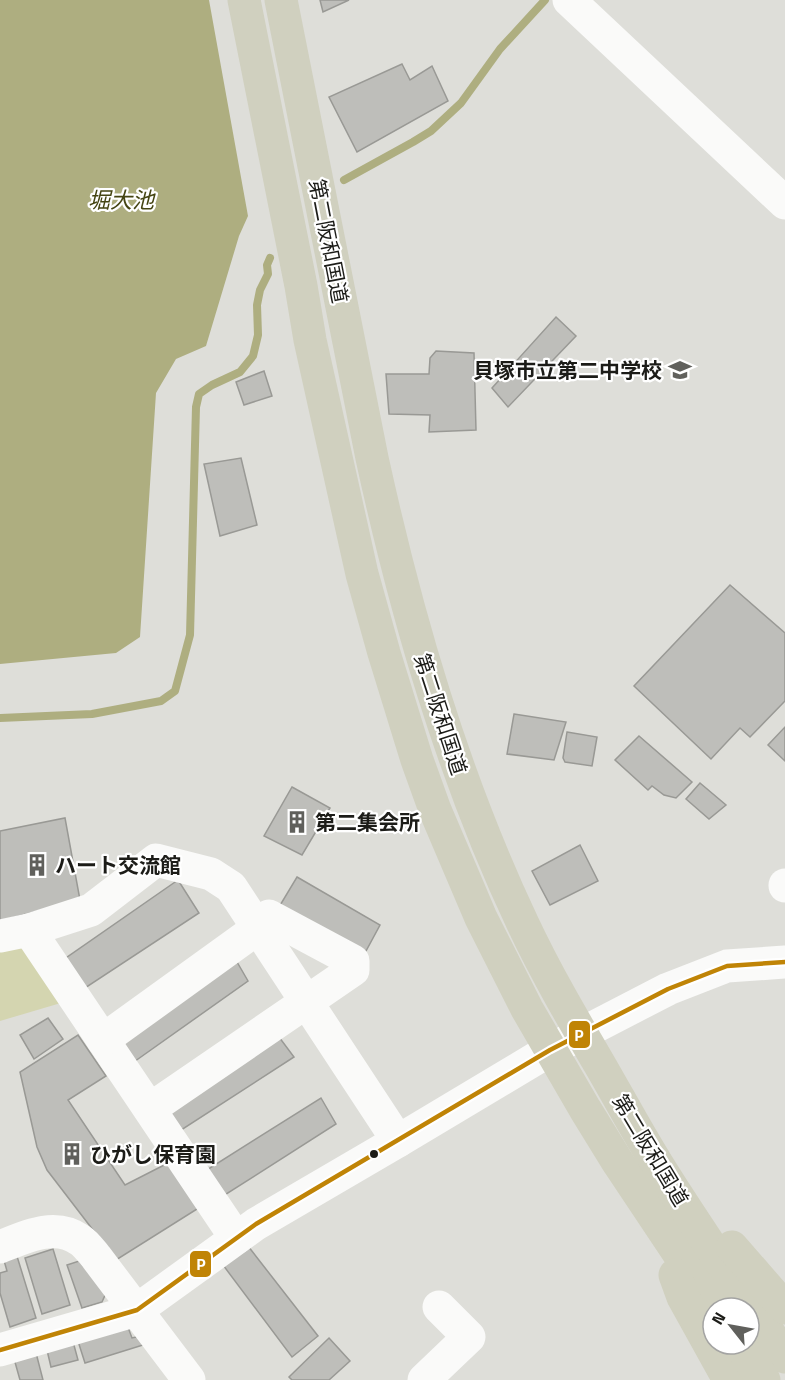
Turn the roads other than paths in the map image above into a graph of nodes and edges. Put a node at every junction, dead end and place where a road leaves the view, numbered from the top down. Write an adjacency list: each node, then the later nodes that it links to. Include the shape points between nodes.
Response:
1 (244, 0): 11 (highway, 第二阪和国道, via 312,352 372,614 435,810 482,918)
2 (281, 0): 9 (highway, 第二阪和国道, via 372,458 411,619 479,822 523,924)
3 (569, 0): 4 (street)
4 (785, 203)
5 (258, 928): 6 (street, via 231,887 211,874 156,860 91,910); 8 (street); 8 (street, via 269,916 353,961 353,970); 10 (street)
6 (14, 933): 10 (street)
7 (785, 962): 9 (street, via 727,966 668,989)
8 (307, 1002): 12 (street); 13 (street)
9 (582, 1034): 11 (street); 14 (highway, 第二阪和国道)
10 (103, 1040): 12 (street)
11 (550, 1050): 13 (street); 15 (highway, 第二阪和国道)
12 (150, 1109): 16 (street)
13 (398, 1141): 16 (street)
14 (666, 1179): 20 (highway); 24 (highway, 第二阪和国道)
15 (667, 1236): 18 (highway, 第二阪和国道); 27 (highway, via 673,1271 683,1297)
16 (236, 1238): 21 (street)
17 (0, 1247): 21 (street, via 39,1232 62,1231 80,1240)
18 (707, 1296)
19 (440, 1307): 26 (street, via 469,1337)
20 (785, 1308)
21 (137, 1310): 22 (street); 25 (street)
22 (0, 1350)
23 (747, 1356): 28 (highway)
24 (785, 1357)
25 (189, 1380)
26 (424, 1380)
27 (729, 1380)
28 (764, 1380)

